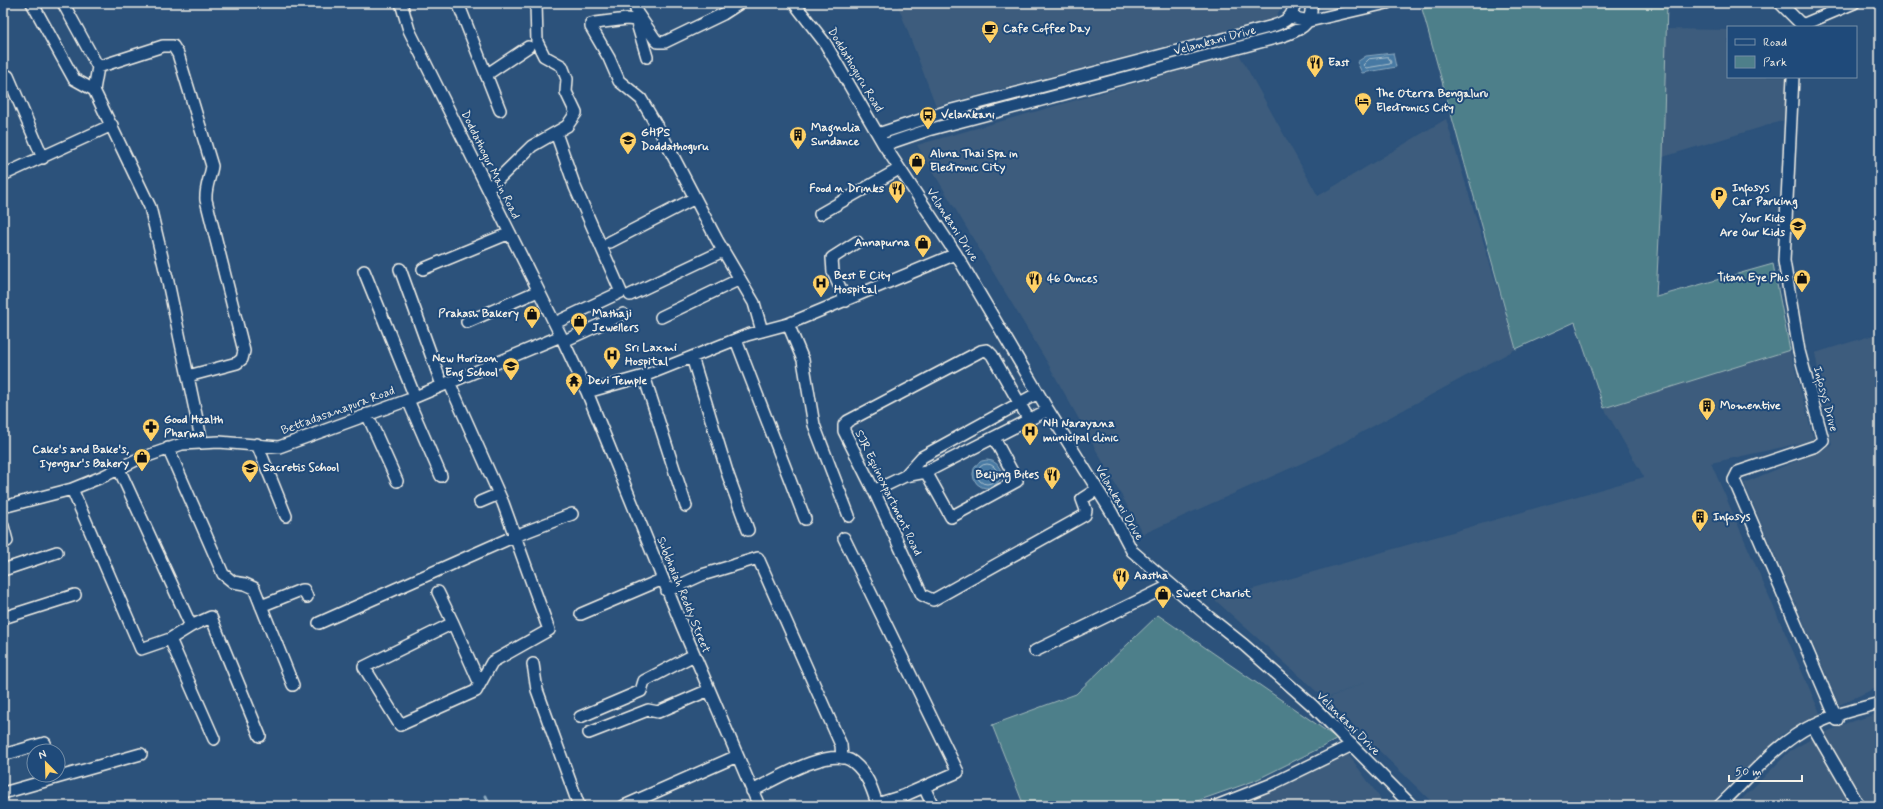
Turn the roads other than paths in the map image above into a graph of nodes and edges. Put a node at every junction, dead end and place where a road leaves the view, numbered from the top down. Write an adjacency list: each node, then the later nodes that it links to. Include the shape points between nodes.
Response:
1 (32, 3): 21 (street, via 74,79)
2 (401, 3): 30 (street, Doddathogur Main Road, via 409,30)
3 (458, 3): 18 (street)
4 (536, 3): 24 (street, via 537,42 544,56 562,66 567,79 566,92 576,113 567,126)
5 (740, 3): 12 (street, via 665,42 658,42 655,39)
6 (794, 3): 25 (street, Doddathoguru Road, via 825,43)
7 (1387, 3): 13 (street)
8 (1780, 3): 14 (street)
9 (1854, 3): 14 (street)
10 (67, 4): 17 (street)
11 (1293, 9): 13 (street); 25 (street, Velankani Drive, via 1286,22 1273,26 948,112)
12 (636, 12): 16 (street); 31 (street, via 627,19 595,23 591,24 591,27 609,58 618,81 641,100)
13 (1311, 12): 26 (street, Velankani Drive, via 1294,32 1279,38 928,130)
14 (1802, 26)
15 (528, 47): 18 (street)
16 (647, 57)
17 (98, 67): 21 (street); 54 (street, via 163,46 173,46 178,54 212,166 205,189 206,200 244,351 242,359 237,363)
18 (486, 75): 22 (street)
19 (8, 76): 27 (street)
20 (1793, 78): 115 (street, Infosys Drive, via 1784,261 1799,351 1823,440 1816,446 1738,472 1734,480)
21 (94, 90): 23 (street)
22 (500, 110)
23 (112, 125): 27 (street); 54 (street, via 150,207)
24 (556, 133): 30 (street, via 532,146); 48 (street, via 575,187 621,292)
25 (878, 134): 26 (street, Velankani Drive)
26 (884, 145): 28 (street, Velankani Drive)
27 (43, 158): 29 (street)
28 (899, 169): 32 (street); 37 (street, Velankani Drive)
29 (3, 175)
30 (488, 189): 33 (street, Doddathogur Main Road)
31 (695, 198): 34 (street); 36 (street)
32 (820, 214)
33 (510, 233): 39 (street); 42 (street, Doddathogur Main Road)
34 (610, 242)
35 (857, 242): 44 (street, via 832,258 833,272)
36 (723, 251): 41 (street); 43 (street)
37 (956, 254): 44 (street); 58 (street, Velankani Drive)
38 (400, 269): 56 (street)
39 (423, 269)
40 (364, 271): 59 (street)
41 (740, 279): 46 (street); 50 (street, via 754,303)
42 (538, 291): 47 (street); 48 (street, Doddathogur Main Road)
43 (630, 294)
44 (846, 301): 49 (street)
45 (623, 314): 51 (street, Bettadasanapura Road)
46 (661, 318)
47 (467, 322)
48 (555, 323): 51 (street, Doddathogur Main Road)
49 (788, 324): 50 (street); 84 (street, via 803,360 814,425)
50 (762, 331): 52 (street)
51 (563, 339): 56 (street, Bettadasanapura Road); 57 (street, Subbhaiah Reddy Street)
52 (736, 340): 53 (street); 85 (street)
53 (692, 357): 55 (street); 87 (street, via 728,475)
54 (188, 376): 66 (street)
55 (644, 376): 57 (street); 80 (street)
56 (445, 384): 59 (street, Bettadasanapura Road); 78 (street)
57 (587, 392): 93 (street, Subbhaiah Reddy Street)
58 (1038, 393): 60 (street); 61 (street, Velankani Drive)
59 (412, 398): 62 (street, Bettadasanapura Road); 72 (street)
60 (1020, 403): 63 (street); 64 (street); 77 (street, SJR Equinoxpartment Road, via 988,350 981,351 848,420 844,425 844,431)
61 (1048, 410): 63 (street); 76 (street, Velankani Drive)
62 (367, 414): 67 (street, Bettadasanapura Road, via 279,447); 74 (street)
63 (1029, 420): 65 (street)
64 (965, 432): 69 (street); 73 (street, via 922,457)
65 (994, 438): 69 (street); 71 (street, via 1017,481 951,517)
66 (202, 442): 67 (street, Bettadasanapura Road); 68 (street, Bettadasanapura Road)
67 (258, 444): 83 (street)
68 (168, 448): 70 (street, Bettadasanapura Road); 99 (street, via 223,574 233,582 254,588)
69 (974, 448): 71 (street)
70 (119, 469): 75 (street, Bettadasanapura Road); 104 (street)
71 (926, 472): 73 (street)
72 (441, 476)
73 (905, 476): 77 (street)
74 (397, 481)
75 (72, 489): 81 (street, Bettadasanapura Road); 105 (street, via 141,649)
76 (1096, 490): 77 (street, SJR Equinoxpartment Road, via 1082,499 1086,510 1084,515 933,600 922,595); 94 (street, Velankani Drive, via 1112,513 1132,551)
77 (874, 491)
78 (498, 494): 79 (street); 88 (street)
79 (480, 502)
80 (686, 506)
81 (3, 507)
82 (572, 514): 88 (street)
83 (286, 516)
84 (849, 516)
85 (805, 519)
86 (3, 526): 90 (street)
87 (748, 530)
88 (515, 536): 102 (street); 109 (street, via 549,630 492,662)
89 (844, 538): 126 (street, via 958,772)
90 (7, 541)
91 (58, 552): 92 (street)
92 (3, 570)
93 (663, 579): 95 (street, Subbhaiah Reddy Street); 100 (street)
94 (1171, 584): 106 (street); 120 (street, Velankani Drive, via 1312,705)
95 (667, 591): 107 (street, Subbhaiah Reddy Street); 124 (street, via 702,576 758,558 841,745)
96 (438, 592): 103 (street)
97 (75, 595): 101 (street)
98 (307, 597): 99 (street, via 304,590 301,590)
99 (261, 606): 110 (street)
100 (581, 614)
101 (3, 618)
102 (319, 623)
103 (453, 624): 109 (street); 109 (street, via 364,667 400,725 476,691)
104 (191, 626): 105 (street); 118 (street, via 211,617)
105 (170, 639): 119 (street)
106 (1035, 651)
107 (694, 655): 111 (street, Subbhaiah Reddy Street); 114 (street, via 644,681 641,691)
108 (533, 664): 130 (street, via 537,690)
109 (480, 684)
110 (293, 685)
111 (709, 690): 117 (street, via 658,712 648,710); 125 (street, Subbhaiah Reddy Street)
112 (1880, 703): 115 (street)
113 (1880, 707): 115 (street)
114 (580, 717)
115 (1836, 718): 116 (street)
116 (1813, 727): 137 (street, via 1786,742); 138 (street); 139 (street)
117 (589, 733)
118 (260, 736)
119 (214, 739)
120 (1352, 745): 135 (street, via 1272,784); 136 (street, Velankani Drive)
121 (26, 748): 123 (street)
122 (140, 754): 128 (street)
123 (3, 755)
124 (842, 758): 127 (street, via 808,764); 129 (street, via 852,762 862,771 870,782)
125 (738, 759): 127 (street, Subbhaiah Reddy Street); 131 (street); 132 (street)
126 (924, 788): 129 (street); 134 (street)
127 (752, 791): 133 (street, Subbhaiah Reddy Street)
128 (3, 793)
129 (877, 805)
130 (579, 806)
131 (624, 806)
132 (640, 806)
133 (759, 806)
134 (933, 806)
135 (1216, 806)
136 (1412, 806)
137 (1719, 806)
138 (1725, 806)
139 (1859, 806)

